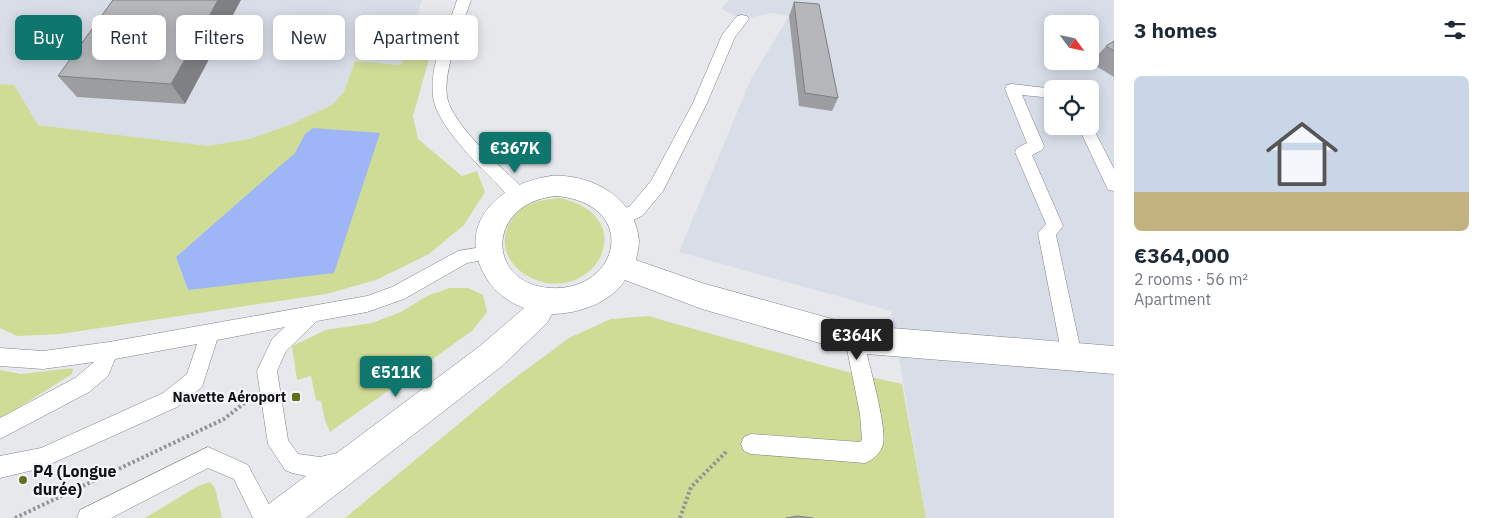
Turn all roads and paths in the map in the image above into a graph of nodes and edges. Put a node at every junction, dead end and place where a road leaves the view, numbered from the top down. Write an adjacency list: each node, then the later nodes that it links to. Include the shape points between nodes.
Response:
1 (464, 0): 6 (lane, via 441,74 440,98 449,120)
2 (742, 19): 7 (lane, via 729,35 700,103 657,186 636,211)
3 (1044, 92): 15 (lane, via 1012,90 1036,146 1022,152 1055,226 1047,233)
4 (1089, 135): 5 (lane)
5 (1114, 185)
6 (519, 195): 7 (street, via 537,188 575,188 593,194); 8 (street, via 504,206 494,220 488,236)
7 (619, 219): 9 (street, via 625,234)
8 (488, 253): 10 (street, via 495,270 507,284 524,295); 11 (lane, via 464,256 398,293 367,304)
9 (620, 266): 10 (street, via 608,283 589,295 567,301); 13 (street, via 702,296)
10 (543, 301): 21 (street, via 537,314 491,356)
11 (310, 316): 12 (lane); 18 (lane, via 279,345 267,371)
12 (210, 333): 14 (lane); 22 (lane, via 195,380 170,400 42,458)
13 (854, 338): 15 (street); 20 (lane, via 873,443 865,453)
14 (109, 350): 16 (lane, via 43,360); 19 (lane, via 101,369 82,385)
15 (1072, 356): 17 (street)
16 (0, 357)
17 (1114, 360)
18 (270, 390): 21 (lane, via 278,444 292,463 320,468); 23 (path, via 253,396 224,419)
19 (0, 429)
20 (751, 444): 27 (path, via 736,443 691,487)
21 (356, 458): 26 (street)
22 (0, 466)
23 (15, 518)
24 (88, 518): 25 (lane, via 208,456 241,472)
25 (266, 518)
26 (278, 518)
27 (680, 518)

